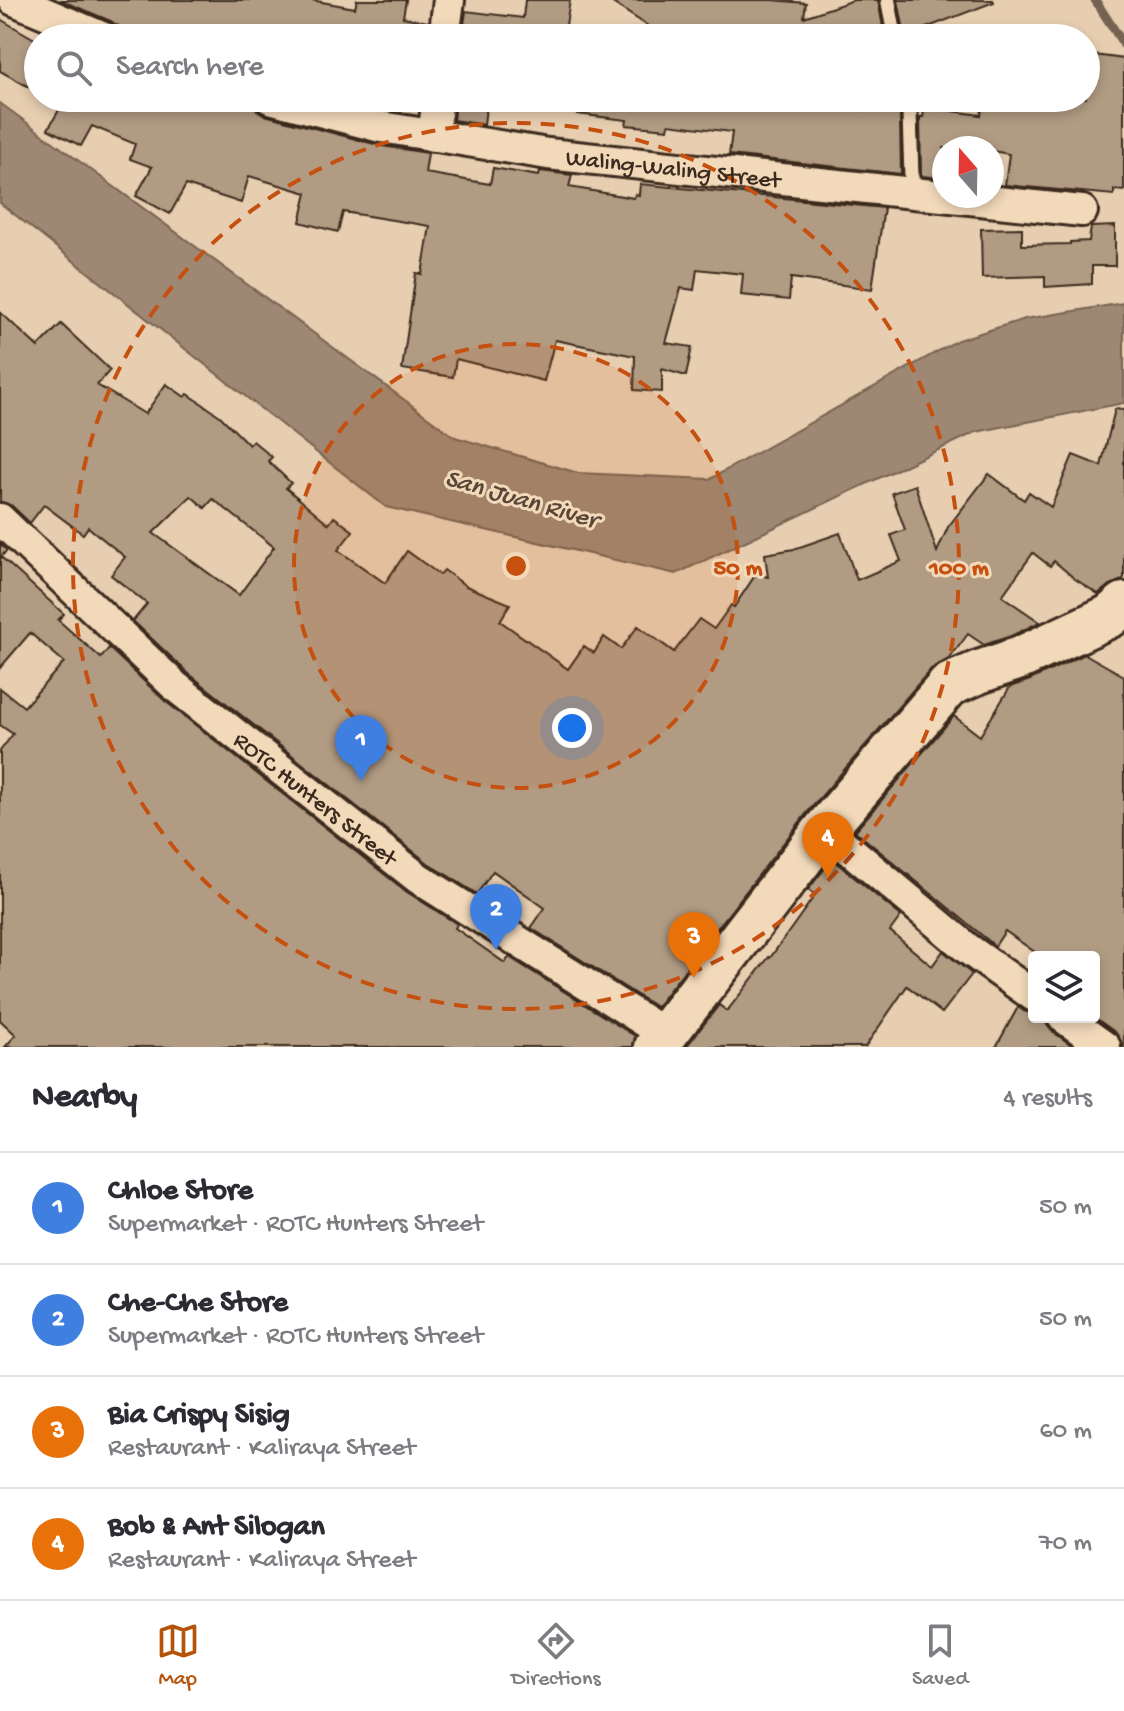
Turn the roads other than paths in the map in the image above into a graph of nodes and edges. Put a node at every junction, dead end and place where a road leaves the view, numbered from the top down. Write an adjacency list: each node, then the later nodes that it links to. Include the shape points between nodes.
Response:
1 (14, 0): 4 (street)
2 (449, 0): 5 (street)
3 (888, 0): 6 (lane)
4 (71, 24)
5 (446, 24)
6 (892, 24)
7 (324, 112): 10 (street, Waling-Waling Street)
8 (436, 112): 10 (street)
9 (909, 112): 11 (lane)
10 (433, 136): 11 (street, Waling-Waling Street, via 548,154)
11 (912, 193): 12 (street, Waling-Waling Street)
12 (1082, 211)
13 (0, 519): 18 (street, ROTC Hunters Street, via 176,687 406,868)
14 (1124, 604): 15 (street, via 1110,616 1020,658 949,685)
15 (825, 829): 16 (street, via 968,949); 18 (street)
16 (1028, 992)
17 (1071, 1023): 19 (street)
18 (660, 1040)
19 (1105, 1047)

